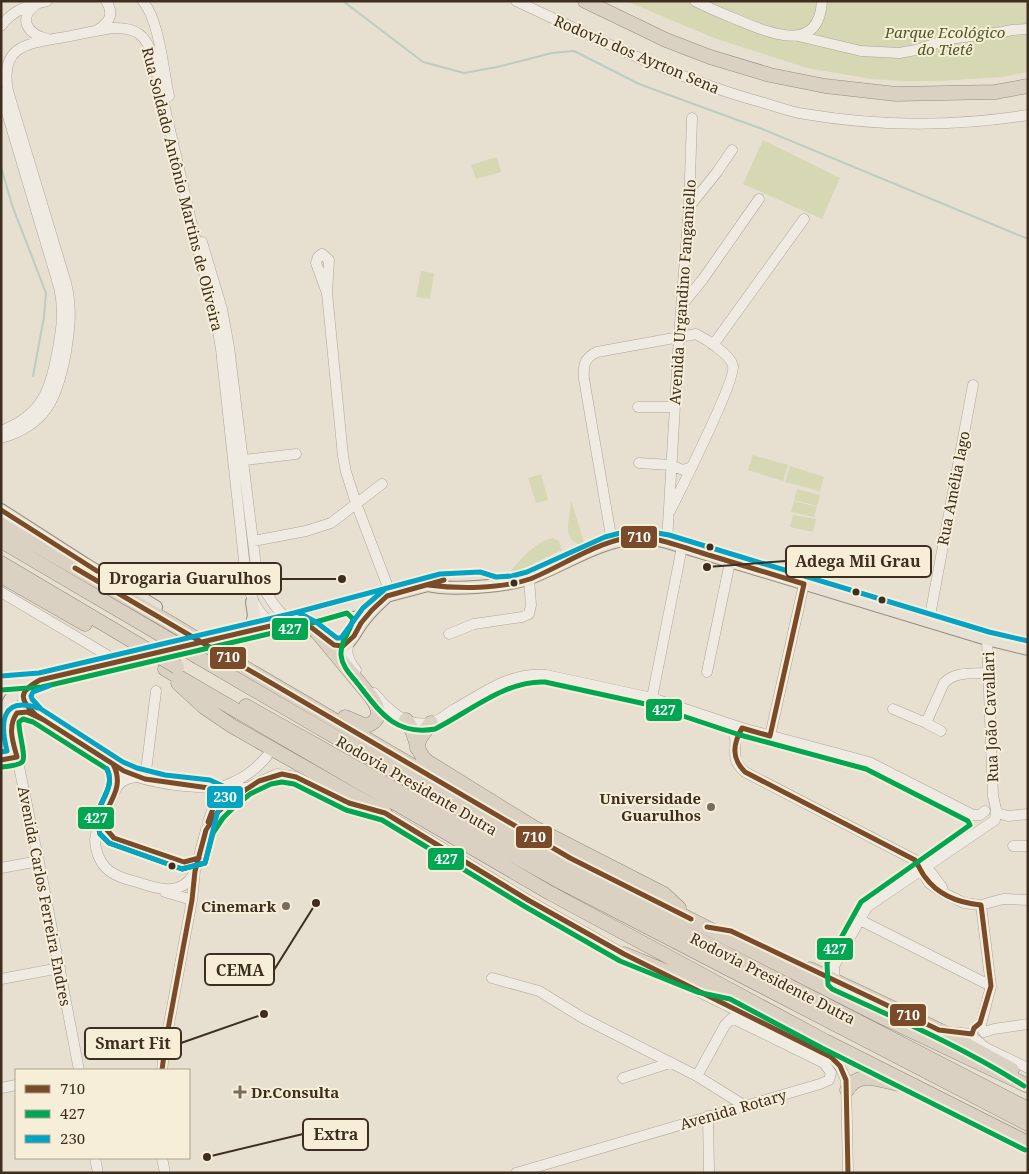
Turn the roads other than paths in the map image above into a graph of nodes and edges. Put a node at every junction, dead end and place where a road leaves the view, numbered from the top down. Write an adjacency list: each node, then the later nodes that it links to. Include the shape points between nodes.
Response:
1 (106, 1): 10 (street, via 110,16)
2 (143, 1): 31 (street, Rua Soldado Antônio Martins de Oliveira, via 155,27 194,208 222,309)
3 (516, 1): 15 (street, Rodovio dos Ayrton Sena, via 704,85 803,114 878,124 944,125)
4 (585, 1): 13 (highway, via 710,57 770,75 825,86 896,94 995,92)
5 (695, 1): 11 (street, via 770,33)
6 (822, 1): 11 (street, via 819,20 807,33)
7 (42, 2): 8 (street, via 20,9); 12 (street, via 28,11 26,23 34,34)
8 (1, 26)
9 (1028, 29): 11 (street, via 949,39 899,53 861,51)
10 (96, 31): 12 (street, Rua Soldado Antônio Martins de Oliveira); 37 (street, Rua Soldado Antônio Martins de Oliveira, via 132,30 150,48 216,319)
11 (798, 36)
12 (49, 40): 29 (street, Rua Soldado Antônio Martins de Oliveira, via 30,43 14,52 8,60 5,78 66,283 71,325 60,381 50,404 33,423)
13 (1028, 86)
14 (1, 93): 28 (street, via 60,287 63,310 49,388 40,404 25,419)
15 (1028, 115)
16 (692, 118): 19 (street, Avenida Urgandino Fanganiello)
17 (732, 150): 19 (street)
18 (759, 198): 22 (street)
19 (689, 207): 22 (street, Avenida Urgandino Fanganiello)
20 (804, 219): 24 (street)
21 (328, 293): 38 (street, via 343,456)
22 (682, 305): 23 (street, Avenida Urgandino Fanganiello)
23 (679, 337): 24 (street, via 696,334); 27 (street, Avenida Urgandino Fanganiello); 45 (street, via 597,352 584,363)
24 (714, 345): 34 (street, via 734,369)
25 (973, 385): 61 (street, Rua Amélia lago)
26 (638, 407): 27 (street)
27 (675, 407): 33 (street, Avenida Urgandino Fanganiello)
28 (1, 431)
29 (1, 438)
30 (296, 454): 31 (street)
31 (244, 460): 36 (street, Rua Soldado Antônio Martins de Oliveira)
32 (639, 463): 33 (street)
33 (671, 465): 34 (street, via 683,470); 40 (street, Avenida Urgandino Fanganiello)
34 (692, 467): 40 (street)
35 (382, 484): 38 (street)
36 (248, 497): 37 (street); 44 (street, Rua Soldado Antônio Martins de Oliveira)
37 (237, 498): 52 (street, Rua Soldado Antônio Martins de Oliveira)
38 (356, 503): 44 (street, via 331,524); 57 (street)
39 (1, 510): 72 (main road)
40 (670, 511): 46 (street, Avenida Urgandino Fanganiello)
41 (1, 525): 70 (highway, Rodovia Presidente Dutra, bridge)
42 (1, 534): 56 (highway, via 90,589)
43 (1, 541): 56 (highway, Rodovia Presidente Dutra)
44 (253, 541): 51 (street, Rua Soldado Antônio Martins de Oliveira)
45 (612, 542): 46 (main road, via 639,537); 53 (main road)
46 (667, 542): 47 (main road)
47 (682, 547): 48 (main road); 81 (street)
48 (730, 562): 54 (main road); 75 (street)
49 (1, 563): 69 (highway, Rodovia Presidente Dutra)
50 (1, 576): 69 (highway, Rodovia Presidente Dutra)
51 (257, 576): 52 (street); 60 (street, Rua Soldado Antônio Martins de Oliveira, via 280,612)
52 (246, 578): 58 (street, Rua Soldado Antônio Martins de Oliveira)
53 (529, 578): 57 (main road, via 481,587 428,585); 66 (street, via 529,614 522,618 474,624)
54 (804, 584): 61 (main road); 92 (street)
55 (1, 592): 73 (street)
56 (94, 595): 146 (highway, Rodovia Presidente Dutra, bridge, via 562,869)
57 (389, 596): 59 (main road); 62 (main road)
58 (252, 602): 63 (street, Rua Soldado Antônio Martins de Oliveira); 64 (main road, via 254,616)
59 (348, 605): 60 (main road); 62 (main road, via 360,615)
60 (296, 620): 63 (main road); 65 (main road)
61 (929, 621): 67 (main road)
62 (361, 623): 68 (main road)
63 (274, 625): 64 (main road)
64 (250, 630): 70 (main road)
65 (317, 632): 68 (main road, via 334,645 343,646); 72 (highway, via 374,702 378,718 369,725 360,725)
66 (449, 634)
67 (987, 639): 71 (main road); 76 (street, Rua João Cavallari)
68 (350, 642): 86 (street, via 347,654 352,666 386,708)
69 (130, 644): 74 (highway, Rodovia Presidente Dutra, bridge)
70 (216, 647): 72 (highway); 120 (highway, Rodovia Presidente Dutra, via 570,858)
71 (1028, 649)
72 (238, 656)
73 (117, 661): 77 (main road)
74 (170, 670): 104 (highway, via 186,692 232,726); 129 (highway, Rodovia Presidente Dutra, via 550,893); 148 (highway, Rodovia Presidente Dutra, via 557,880)
75 (707, 672)
76 (988, 673): 88 (street, via 956,675 948,679); 102 (street, Rua João Cavallari)
77 (40, 680): 78 (main road); 79 (main road)
78 (1, 683)
79 (28, 686): 84 (main road, via 11,698); 85 (street, via 23,700)
80 (156, 691): 98 (street)
81 (652, 698): 87 (street, via 532,674 509,679); 89 (street)
82 (1, 700): 84 (main road, Avenida Carlos Ferreira Endres)
83 (893, 710): 88 (street)
84 (6, 713): 91 (main road, Avenida Carlos Ferreira Endres)
85 (36, 715): 91 (street, via 17,712); 97 (street)
86 (406, 720): 87 (street); 93 (highway)
87 (431, 723): 93 (highway, via 418,740)
88 (926, 723): 90 (street)
89 (737, 726): 92 (street); 114 (street, via 734,755 746,772 915,860)
90 (941, 731)
91 (11, 733): 95 (main road, Avenida Carlos Ferreira Endres)
92 (770, 736): 106 (street, via 869,762)
93 (417, 748): 120 (highway, via 428,762 534,827 664,894)
94 (267, 756): 101 (street, via 246,776)
95 (17, 757): 96 (main road); 112 (street, Avenida Carlos Ferreira Endres)
96 (1, 760)
97 (113, 764): 98 (street); 99 (street)
98 (141, 778): 99 (street, via 126,778); 101 (street)
99 (118, 784): 116 (street, via 97,830 98,855 112,873)
100 (246, 788): 101 (street); 104 (street, via 277,774 289,775 349,803); 108 (street, via 224,806)
101 (216, 789): 108 (street, via 218,795)
102 (993, 796): 103 (street, Rua João Cavallari); 107 (street, Rua João Cavallari)
103 (985, 811): 106 (street); 107 (street, via 987,817)
104 (385, 813): 123 (street)
105 (1028, 814): 107 (street)
106 (973, 815): 109 (street, via 979,823)
107 (995, 818): 109 (street)
108 (206, 830): 115 (street)
109 (976, 832): 114 (street)
110 (1013, 846): 111 (street)
111 (1028, 846)
112 (39, 861): 113 (street); 124 (street, Avenida Carlos Ferreira Endres)
113 (1, 868)
114 (923, 868): 119 (street, via 951,896 964,903); 121 (street, via 869,906)
115 (195, 871): 116 (street, via 179,888); 117 (street)
116 (154, 889): 117 (street)
117 (192, 900): 136 (street)
118 (1028, 900): 119 (street, via 1003,900)
119 (981, 905): 128 (street)
120 (691, 919): 122 (highway, Rodovia Presidente Dutra)
121 (860, 920): 127 (street, via 834,966); 128 (street)
122 (707, 926): 127 (highway, via 731,931); 142 (highway, Rodovia Presidente Dutra, via 882,1017)
123 (624, 954): 129 (highway, via 699,985); 144 (street, via 831,1057 844,1072)
124 (60, 968): 126 (street); 135 (street, Avenida Carlos Ferreira Endres)
125 (492, 978): 133 (street, via 539,992)
126 (1, 979)
127 (835, 982): 131 (highway)
128 (991, 986): 132 (street)
129 (733, 992): 140 (highway, Rodovia Presidente Dutra)
130 (1028, 1024): 132 (street)
131 (940, 1030): 132 (street); 139 (highway)
132 (980, 1034): 134 (street)
133 (670, 1063): 137 (street); 138 (street)
134 (1028, 1068)
135 (79, 1069)
136 (162, 1069)
137 (697, 1076): 145 (street); 145 (street, Avenida Rotary, via 725,1025 735,1018 824,1063 831,1073 825,1083)
138 (623, 1078)
139 (1028, 1080)
140 (909, 1083): 144 (highway, via 861,1078 853,1081); 149 (highway, Rodovia Presidente Dutra)
141 (15, 1085): 143 (street)
142 (1028, 1086)
143 (1, 1088)
144 (847, 1090): 156 (street)
145 (745, 1106): 147 (street, Avenida Rotary)
146 (1028, 1109)
147 (708, 1116): 152 (street, Avenida Rotary); 155 (street)
148 (1028, 1124)
149 (1028, 1143)
150 (95, 1159): 153 (street)
151 (162, 1159): 154 (street)
152 (522, 1172)
153 (98, 1173)
154 (165, 1173)
155 (709, 1173)
156 (848, 1173)

